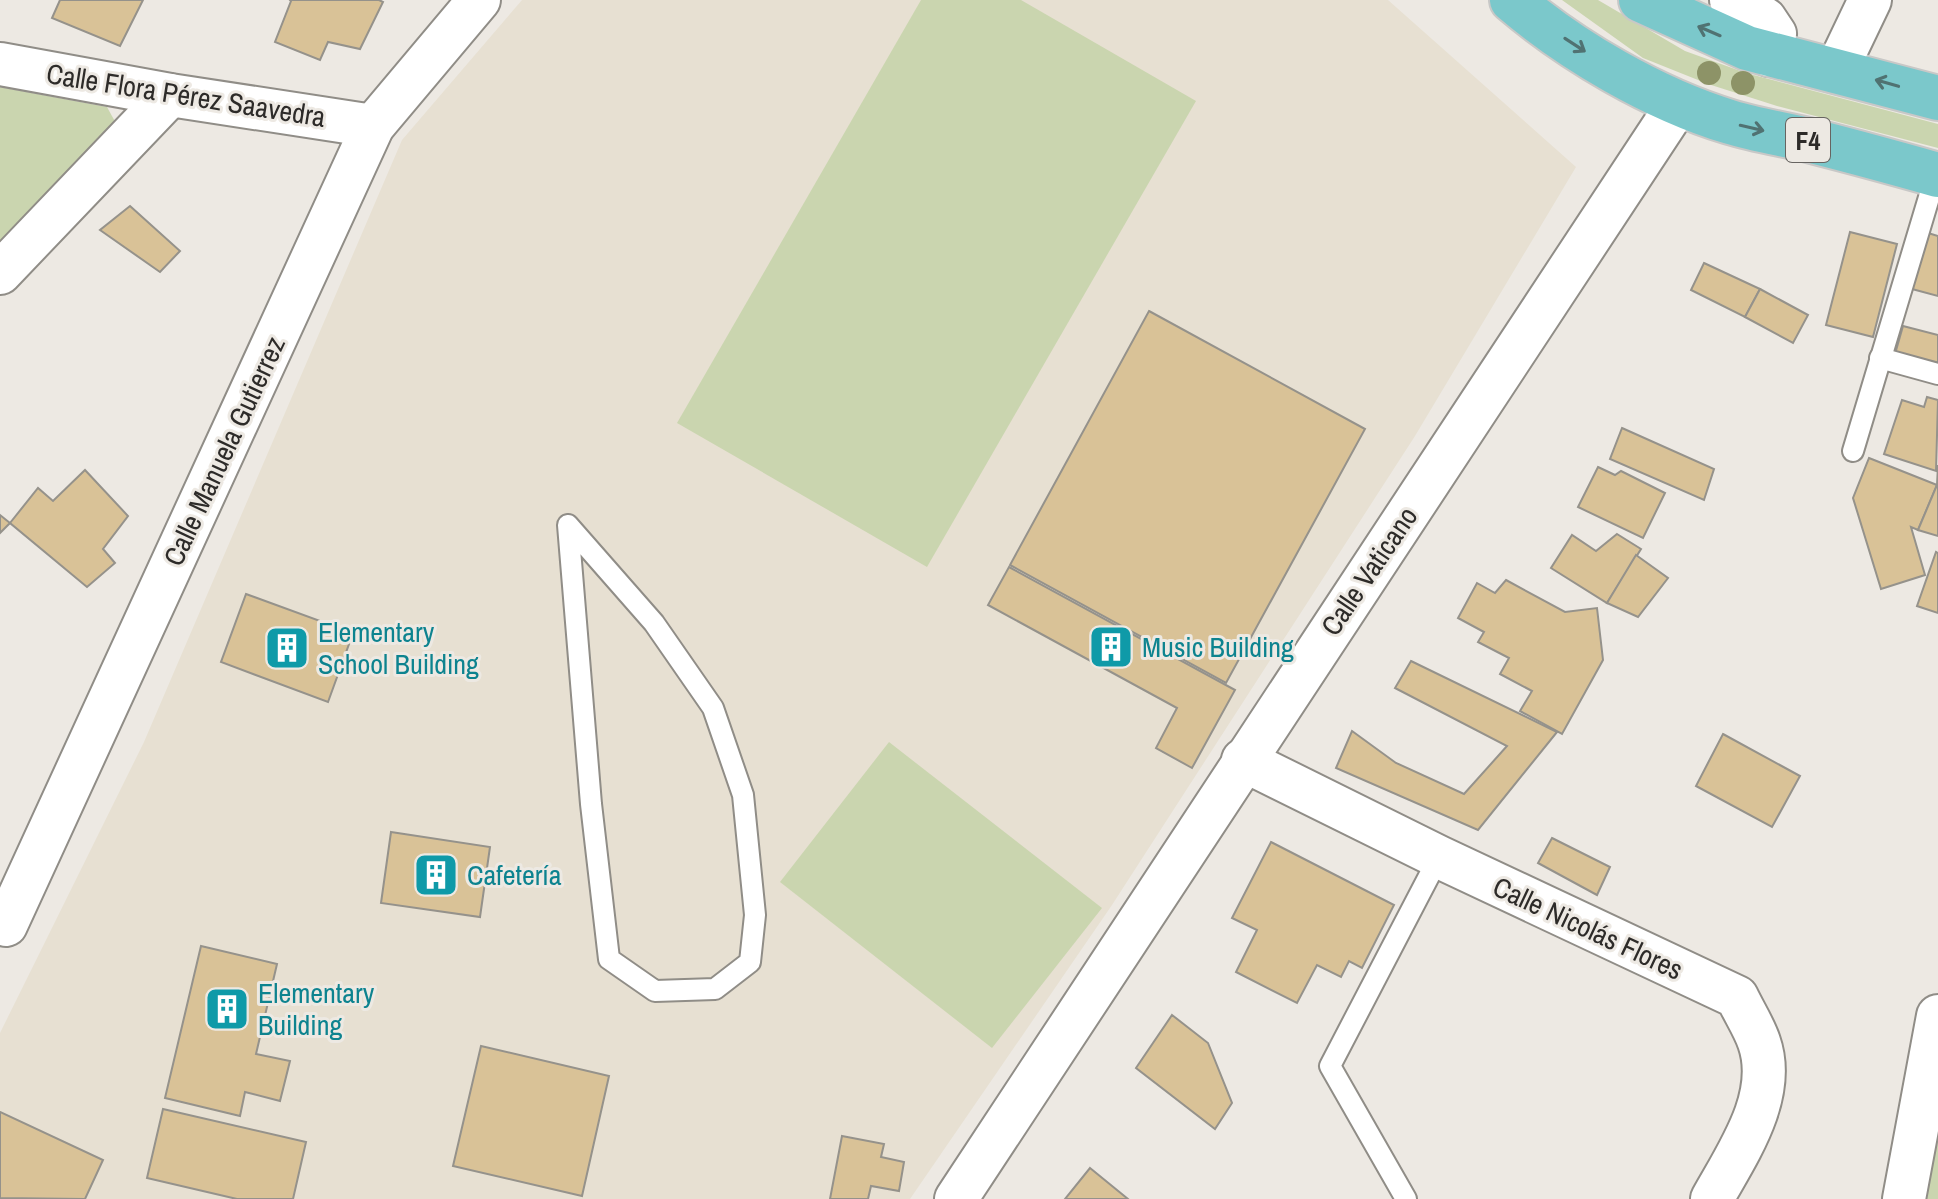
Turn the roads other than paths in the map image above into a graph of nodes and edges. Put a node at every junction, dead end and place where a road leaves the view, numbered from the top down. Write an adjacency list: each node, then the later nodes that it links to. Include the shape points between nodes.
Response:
1 (479, 0): 12 (street, Calle Manuela Gutierrez)
2 (1512, 0): 11 (highway, F4, one-way to 11, via 1605,65)
3 (1641, 0): 6 (highway, one-way to 3)
4 (1731, 0): 6 (street, via 1765,19 1775,34)
5 (1870, 0): 8 (street)
6 (1769, 55): 8 (highway)
7 (0, 64): 9 (street, Calle Flora Pérez Saavedra)
8 (1837, 69): 10 (highway, one-way to 8)
9 (170, 95): 12 (street, Calle Flora Pérez Saavedra); 14 (street)
10 (1938, 98)
11 (1678, 104): 13 (highway, F4, one-way to 13, via 1731,123); 19 (street, Calle Vaticano)
12 (373, 126): 21 (street, Calle Manuela Gutierrez)
13 (1937, 174): 15 (lane)
14 (0, 273)
15 (1880, 358): 16 (lane); 17 (lane)
16 (1938, 374)
17 (1853, 451)
18 (568, 525): 18 (lane, via 609,959 655,991 715,989 750,962 755,915 743,795 713,708 654,623)
19 (1243, 760): 20 (street, Calle Nicolás Flores); 23 (street, Calle Vaticano)
20 (1439, 857): 24 (lane, via 1330,1066); 25 (street, Calle Nicolás Flores, via 1737,997 1760,1044 1764,1090)
21 (3, 923)
22 (1937, 1025): 26 (street)
23 (956, 1199)
24 (1406, 1199)
25 (1712, 1199)
26 (1904, 1199)

